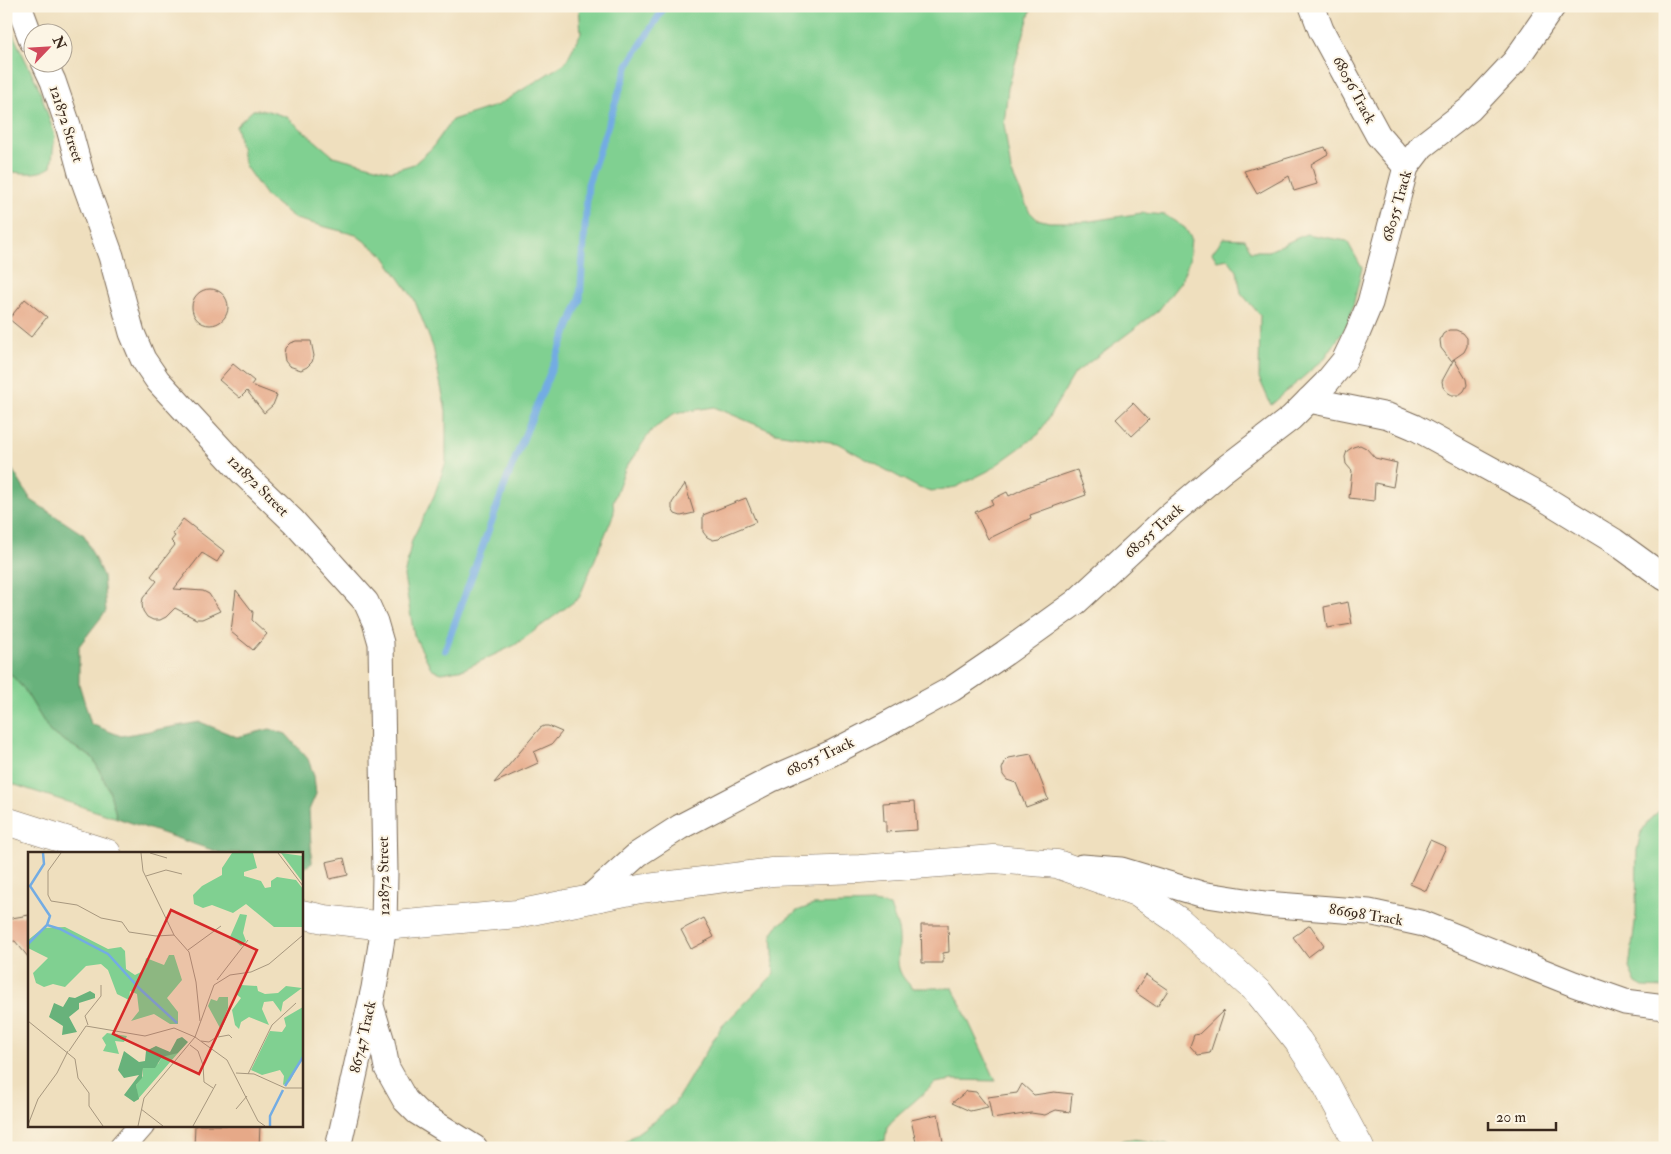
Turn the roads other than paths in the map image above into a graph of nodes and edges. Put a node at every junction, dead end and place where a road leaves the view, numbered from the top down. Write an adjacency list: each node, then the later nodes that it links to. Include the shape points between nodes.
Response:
1 (19, 6): 4 (street)
2 (1312, 6): 6 (street, 68056 Track, via 1321,30 1378,135)
3 (1553, 6): 6 (street, 68055 Track, via 1515,61 1470,109 1422,146)
4 (25, 22)
5 (49, 72): 14 (street, 121872 Street, via 142,359 158,381 366,602 375,622 381,643 383,678)
6 (1406, 167): 7 (street, 68055 Track, via 1370,303 1344,361)
7 (1309, 400): 8 (street, via 1388,416 1414,427 1555,505 1614,541); 12 (street, 68055 Track, via 1192,496 1076,602 1005,653 952,689 882,727 680,827 638,854)
8 (1665, 578)
9 (6, 821): 10 (street)
10 (104, 852)
11 (1057, 864): 12 (street, via 994,859 772,872); 16 (street, 86698 Track, via 1120,870 1201,894 1264,904 1369,912 1424,924 1625,1002); 21 (street, via 1136,892 1179,921 1259,993 1298,1041 1326,1084)
12 (588, 899): 14 (street, via 518,914)
13 (302, 914): 14 (street)
14 (384, 926): 15 (street, 86747 Track)
15 (370, 1004): 19 (street, 86747 Track); 20 (street, via 387,1068 405,1100 416,1112)
16 (1665, 1007)
17 (141, 1126): 18 (street)
18 (122, 1148)
19 (338, 1148)
20 (475, 1148)
21 (1360, 1148)

